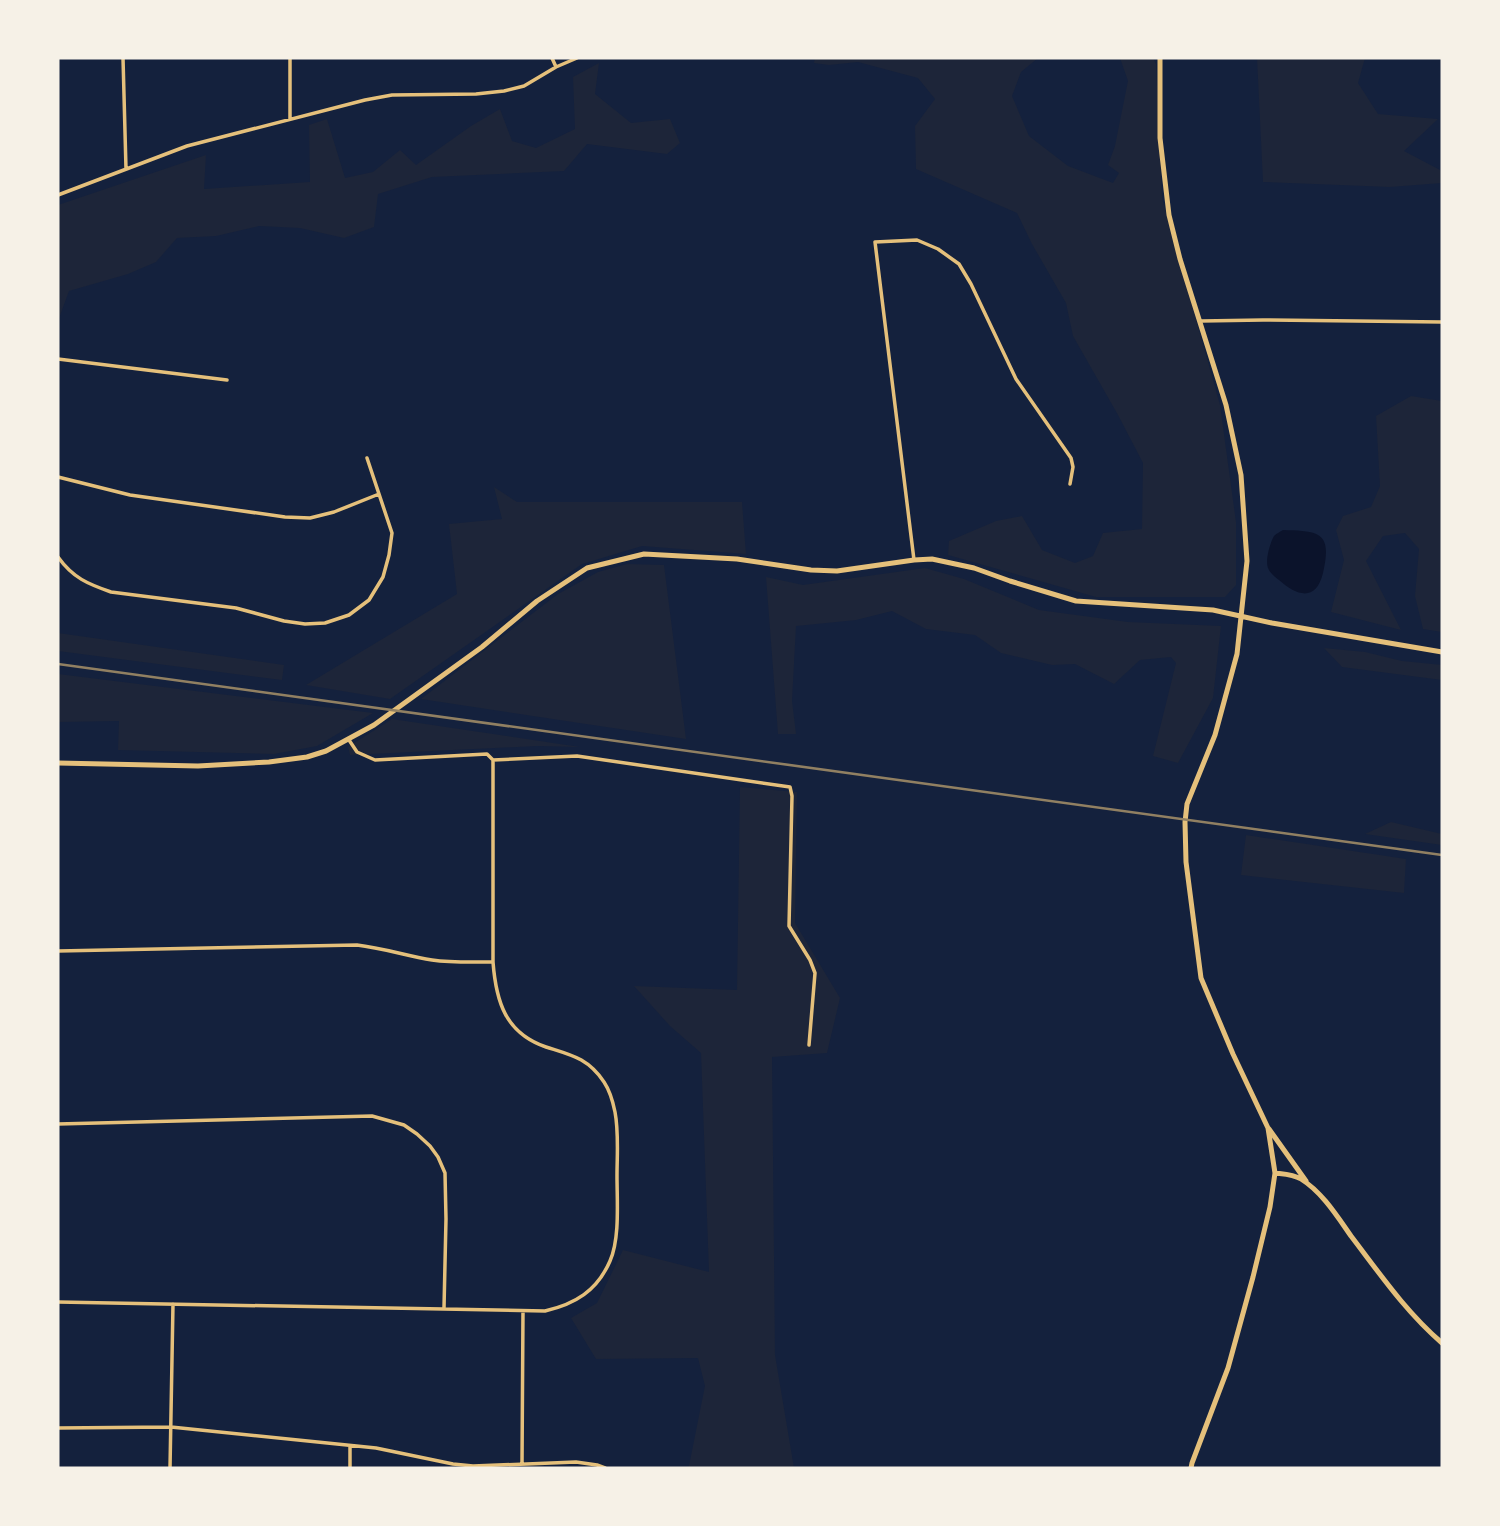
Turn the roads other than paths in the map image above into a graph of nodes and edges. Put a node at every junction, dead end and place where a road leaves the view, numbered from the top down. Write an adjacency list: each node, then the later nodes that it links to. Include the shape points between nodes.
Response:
1 (123, 58): 8 (street)
2 (290, 58): 7 (street)
3 (552, 58): 6 (street)
4 (578, 58): 6 (street)
5 (1160, 58): 10 (main road, via 1160,138 1169,215)
6 (556, 67): 7 (street, via 524,86 504,91 393,95)
7 (290, 119): 8 (street, via 187,146)
8 (126, 169): 9 (street)
9 (58, 195)
10 (1201, 321): 11 (street); 20 (main road, via 1241,475 1247,561)
11 (1442, 322)
12 (58, 359): 13 (street)
13 (227, 380)
14 (368, 458): 17 (street)
15 (58, 477): 17 (street, via 141,497 285,517 310,518)
16 (1070, 484): 19 (street, via 1071,458 1016,379 959,264 917,240 875,242)
17 (379, 494): 18 (street, via 392,533 383,577 369,600 349,615 325,623 284,621 236,608 111,592 71,574)
18 (58, 559)
19 (914, 559): 20 (main road, via 975,568 1076,601 1213,610); 22 (main road, via 837,571 644,554 587,569)
20 (1241, 617): 21 (main road); 29 (main road, via 1237,654 1215,735 1187,804 1186,861 1200,978)
21 (1442, 652)
22 (349, 740): 23 (street, via 357,752 375,760 486,754); 24 (main road, via 307,757 269,762 198,766)
23 (493, 760): 26 (street); 27 (street, via 578,756 790,787 789,926 815,973)
24 (58, 763)
25 (58, 951): 26 (street, via 357,945 432,960)
26 (493, 962): 35 (street, via 498,1000 512,1025 543,1046 576,1056 591,1067 604,1082 616,1115 617,1216 611,1260 583,1296 564,1307)
27 (809, 1045)
28 (58, 1124): 34 (street, via 372,1116 404,1125 430,1146 445,1173)
29 (1269, 1128): 30 (main road); 31 (main road)
30 (1275, 1173): 31 (main road, via 1293,1175); 44 (main road, via 1228,1368)
31 (1308, 1184): 36 (main road, via 1402,1303)
32 (58, 1302): 33 (street)
33 (173, 1304): 34 (street); 37 (street)
34 (444, 1309): 35 (street)
35 (523, 1311): 40 (street)
36 (1442, 1343)
37 (171, 1427): 38 (street); 39 (street); 41 (street)
38 (58, 1428)
39 (350, 1446): 40 (street, via 472,1466); 42 (street)
40 (522, 1464): 43 (street, via 576,1462)
41 (170, 1468)
42 (350, 1468)
43 (606, 1468)
44 (1191, 1468)

